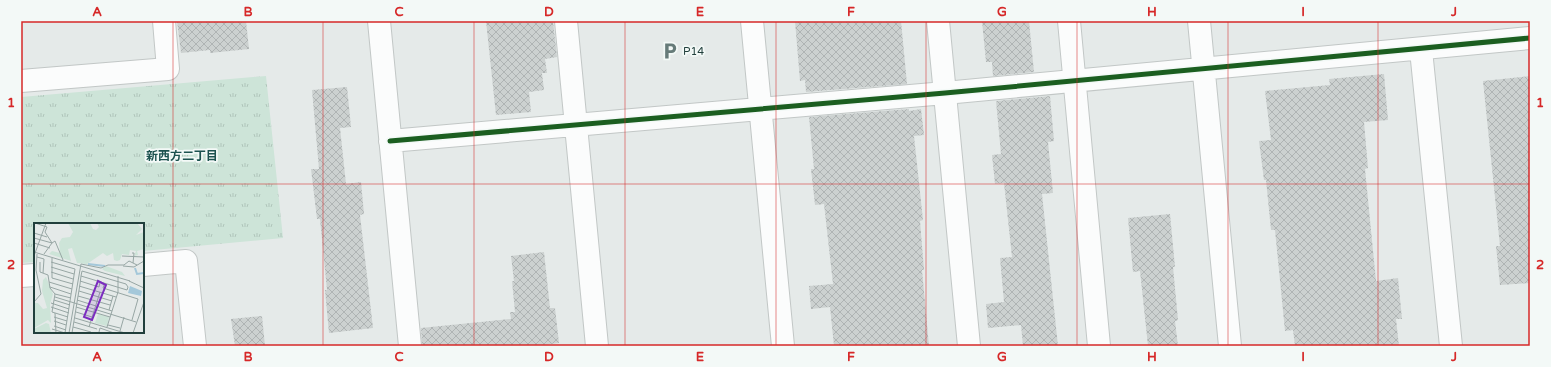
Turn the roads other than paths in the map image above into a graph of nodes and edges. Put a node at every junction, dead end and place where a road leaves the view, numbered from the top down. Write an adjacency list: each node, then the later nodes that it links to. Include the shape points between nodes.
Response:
1 (164, 21): 11 (street, via 168,69)
2 (379, 21): 16 (street)
3 (566, 21): 15 (street)
4 (752, 21): 14 (street)
5 (938, 21): 13 (street)
6 (1069, 21): 12 (street)
7 (1199, 21): 10 (street)
8 (1530, 38): 9 (street)
9 (1421, 50): 10 (street); 27 (street)
10 (1203, 69): 12 (street); 26 (street)
11 (21, 81)
12 (1075, 81): 13 (street); 25 (street)
13 (945, 93): 14 (street); 24 (street)
14 (760, 109): 15 (street); 23 (street)
15 (575, 126): 16 (street); 22 (street)
16 (390, 141): 21 (street)
17 (144, 265): 20 (street, via 186,261)
18 (34, 275): 19 (street)
19 (21, 276)
20 (195, 346)
21 (410, 346)
22 (597, 346)
23 (783, 346)
24 (969, 346)
25 (1099, 346)
26 (1230, 346)
27 (1451, 346)

